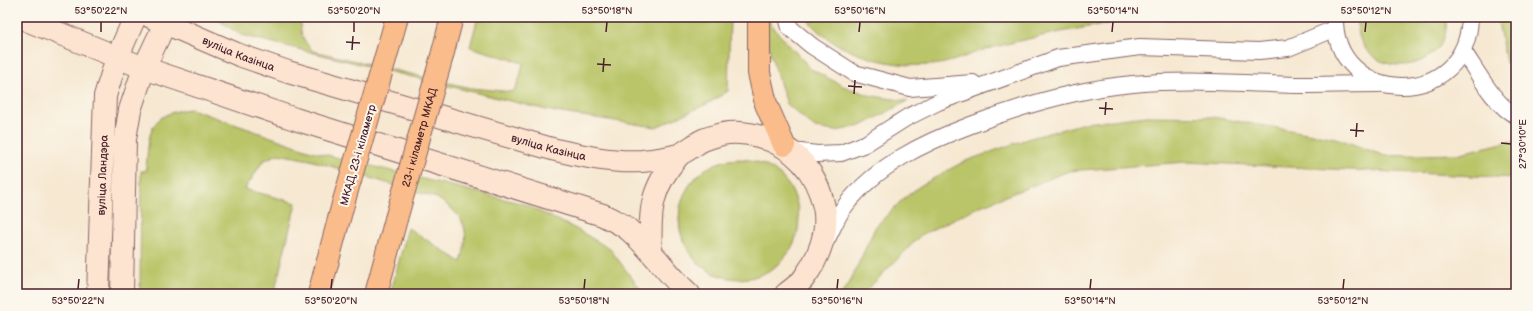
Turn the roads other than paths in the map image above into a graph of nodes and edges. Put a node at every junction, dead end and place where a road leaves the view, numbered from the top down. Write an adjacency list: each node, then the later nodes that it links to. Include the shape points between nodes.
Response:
1 (19, 17): 11 (main road)
2 (135, 17): 11 (main road, вуліца Ландэра)
3 (397, 17): 22 (highway, МКАД, 23-і кіламетр, bridge)
4 (452, 17): 23 (highway, 23-і кіламетр МКАД, bridge)
5 (758, 17): 16 (highway, via 759,73 766,104)
6 (787, 17): 13 (lane, via 790,28 812,46 854,73 910,88)
7 (1470, 17): 10 (lane, via 1470,32)
8 (161, 19): 12 (main road, вуліца Ландэра); 17 (main road, вуліца Казінца, via 288,72 552,149 615,161 642,161)
9 (1335, 23): 13 (lane, via 1288,48 1259,50 1140,47 1058,58); 14 (lane, via 1342,52 1358,72)
10 (1463, 51): 14 (lane, via 1451,67 1436,79 1418,86 1399,88); 15 (lane, via 1493,94 1510,113)
11 (117, 58): 12 (main road); 20 (main road, вуліца Ландэра, via 105,96)
12 (144, 68): 18 (main road, via 295,119 579,206 603,215 629,230); 21 (main road, вуліца Ландэра, via 130,110 125,139)
13 (996, 80): 16 (lane, via 938,102 906,118 865,144 841,153 817,154)
14 (1379, 84): 19 (lane, via 1133,84 1076,92 1010,110 935,139 894,161 873,177 844,207)
15 (1516, 114)
16 (788, 148): 17 (main road, вуліца Казінца, via 748,133 724,134 702,140); 19 (main road, вуліца Казінца, via 814,177 821,194 825,214)
17 (679, 155): 18 (main road, via 664,172 653,195 649,225)
18 (651, 252): 24 (main road, via 672,279)
19 (818, 255): 25 (main road, вуліца Казінца, via 804,279)
20 (98, 294)
21 (122, 294)
22 (319, 294)
23 (376, 294)
24 (689, 294)
25 (786, 294)

